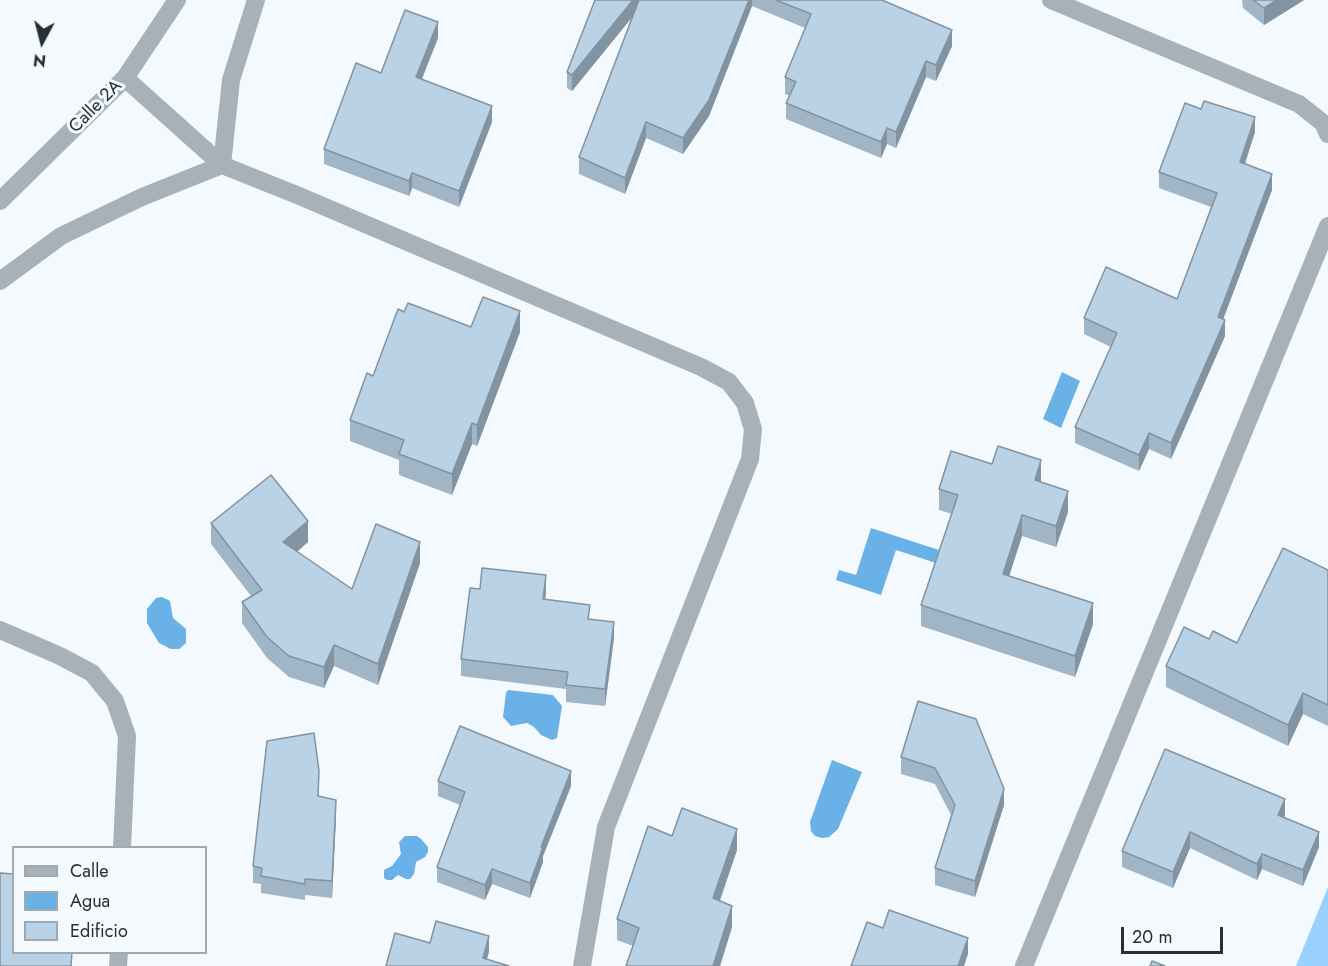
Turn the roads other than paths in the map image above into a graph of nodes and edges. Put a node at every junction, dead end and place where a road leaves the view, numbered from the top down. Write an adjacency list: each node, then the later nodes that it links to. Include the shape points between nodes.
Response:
1 (177, 0): 4 (street, Calle 2A)
2 (256, 0): 6 (street, via 231,80)
3 (1051, 0): 5 (street, via 1299,104 1323,123)
4 (125, 78): 6 (street); 7 (street, Calle 2A)
5 (1328, 134)
6 (222, 165): 9 (street, via 142,197 61,236); 12 (street, via 701,367 729,382 745,403 753,429 750,459 606,827)
7 (0, 201)
8 (1328, 226): 13 (street)
9 (0, 281)
10 (0, 630): 11 (street, via 92,673 115,701 127,736)
11 (122, 846)
12 (582, 966)
13 (1024, 966)

